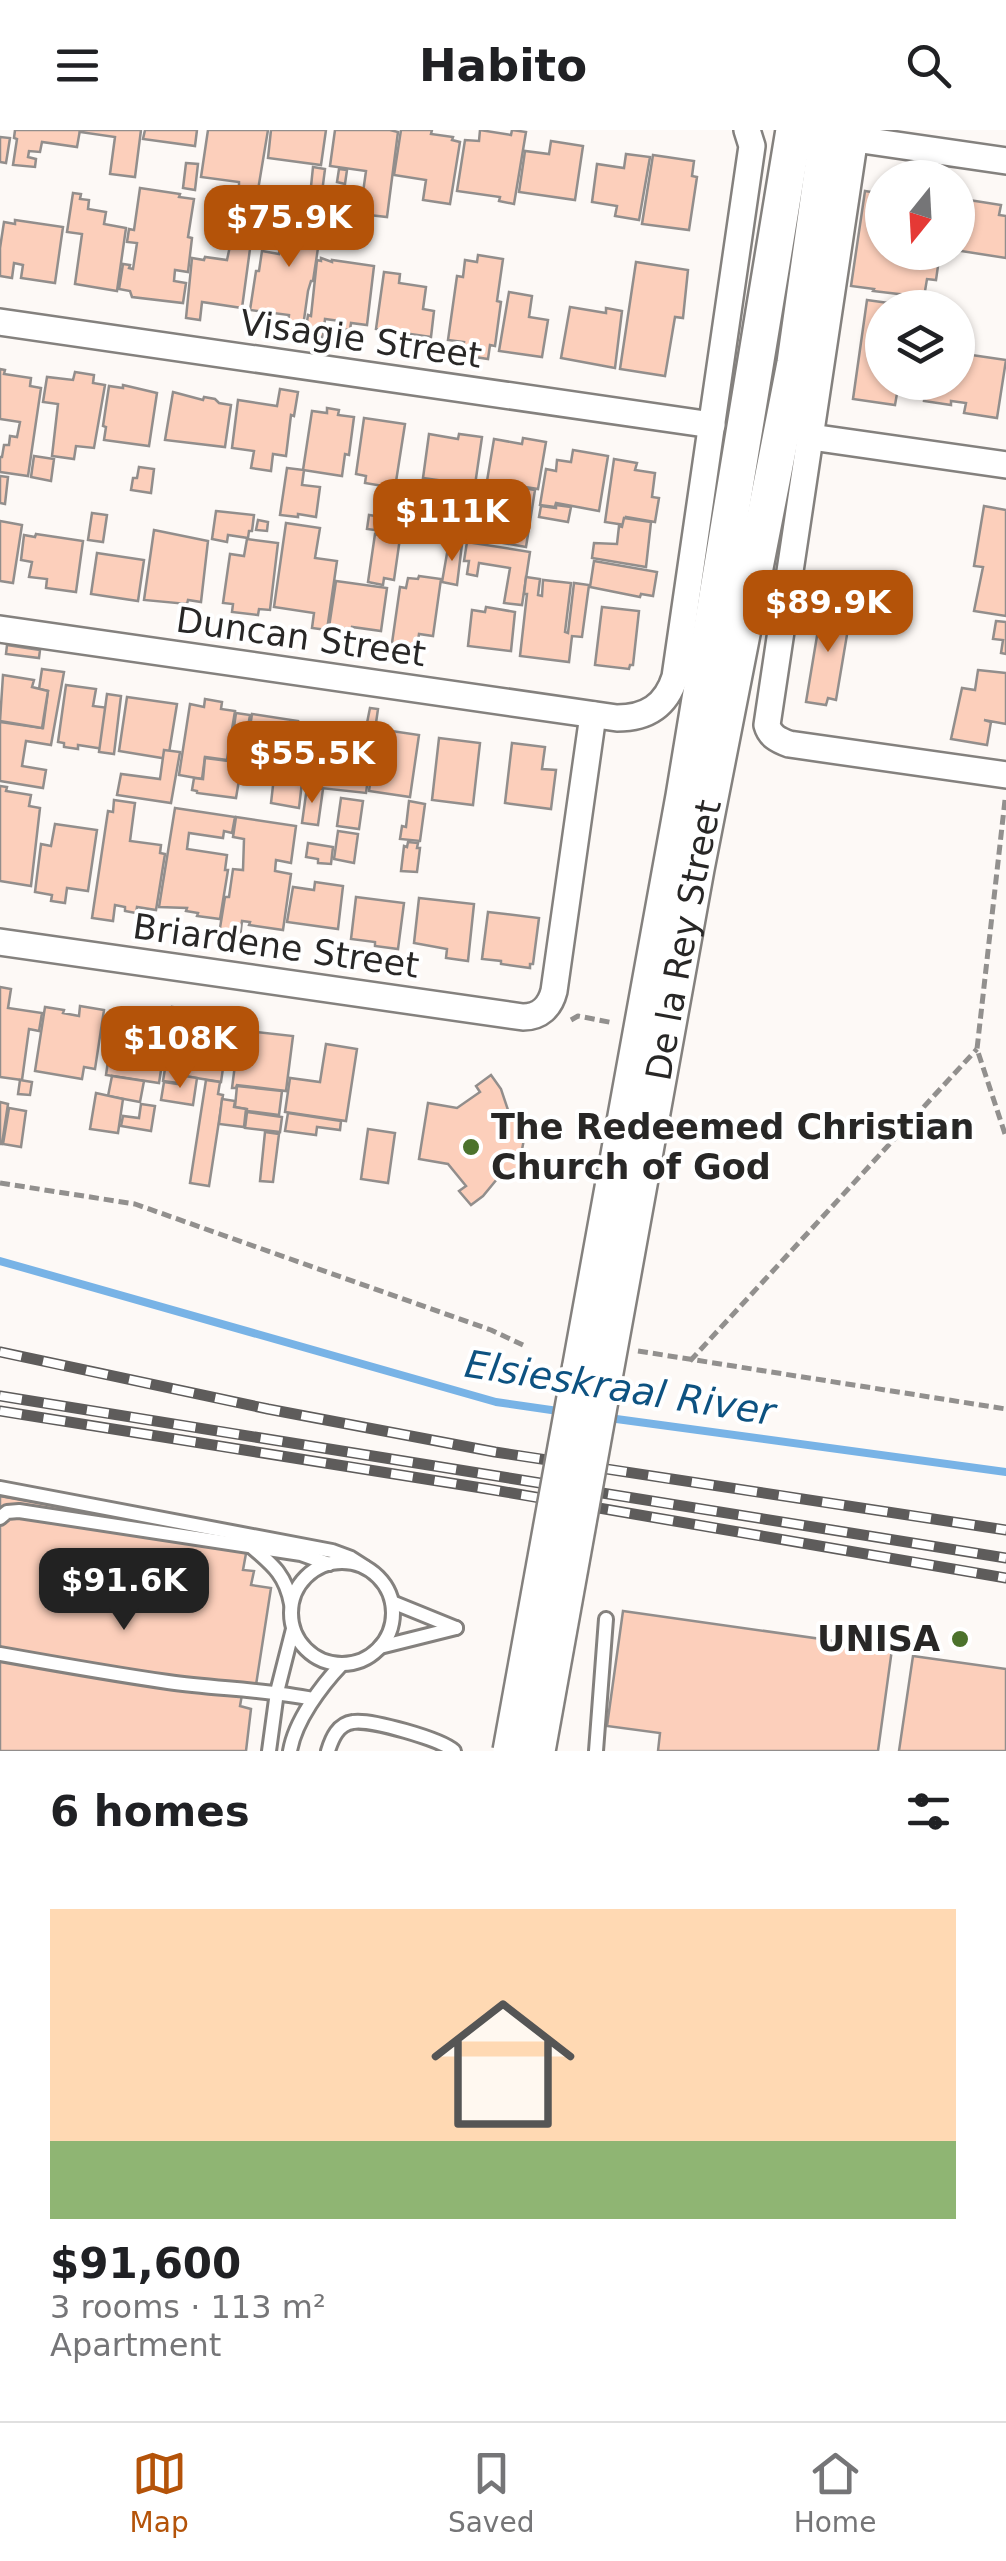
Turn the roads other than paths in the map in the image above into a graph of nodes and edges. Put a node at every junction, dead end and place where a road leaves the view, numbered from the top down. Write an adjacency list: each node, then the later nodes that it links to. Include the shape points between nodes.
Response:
1 (747, 130): 6 (street, via 752,146)
2 (794, 130): 13 (main road, De la Rey Street)
3 (846, 133): 4 (street); 7 (street); 13 (main road, De la Rey Street)
4 (1006, 161)
5 (0, 322): 6 (street, Visagie Street)
6 (712, 425): 10 (street, via 672,688 642,716)
7 (810, 437): 8 (street); 11 (street, via 768,725 773,736 788,744)
8 (1006, 465)
9 (0, 629): 10 (street, Duncan Street)
10 (593, 715): 12 (street, Briardene Street, via 554,992 534,1016)
11 (1006, 775)
12 (0, 942)
13 (592, 1374): 32 (main road, De la Rey Street, bridge); 33 (main road, De la Rey Street, bridge)
14 (0, 1488): 18 (lane, via 332,1551)
15 (0, 1518): 16 (lane, via 12,1510)
16 (252, 1546): 17 (lane); 20 (lane, via 282,1576)
17 (329, 1564): 18 (lane); 20 (lane, via 310,1573)
18 (364, 1567): 19 (lane)
19 (392, 1602): 23 (lane, via 390,1632); 23 (lane, via 456,1628)
20 (291, 1605): 22 (lane)
21 (606, 1619): 34 (lane)
22 (293, 1629): 25 (lane, via 313,1656); 26 (lane)
23 (380, 1648): 25 (lane)
24 (0, 1654): 26 (lane)
25 (342, 1664): 27 (lane)
26 (277, 1692): 27 (lane); 28 (lane)
27 (313, 1699): 29 (lane)
28 (268, 1751)
29 (290, 1751)
30 (328, 1751): 31 (lane, via 336,1732 355,1722 429,1737)
31 (454, 1751)
32 (511, 1751)
33 (537, 1751)
34 (596, 1751)

